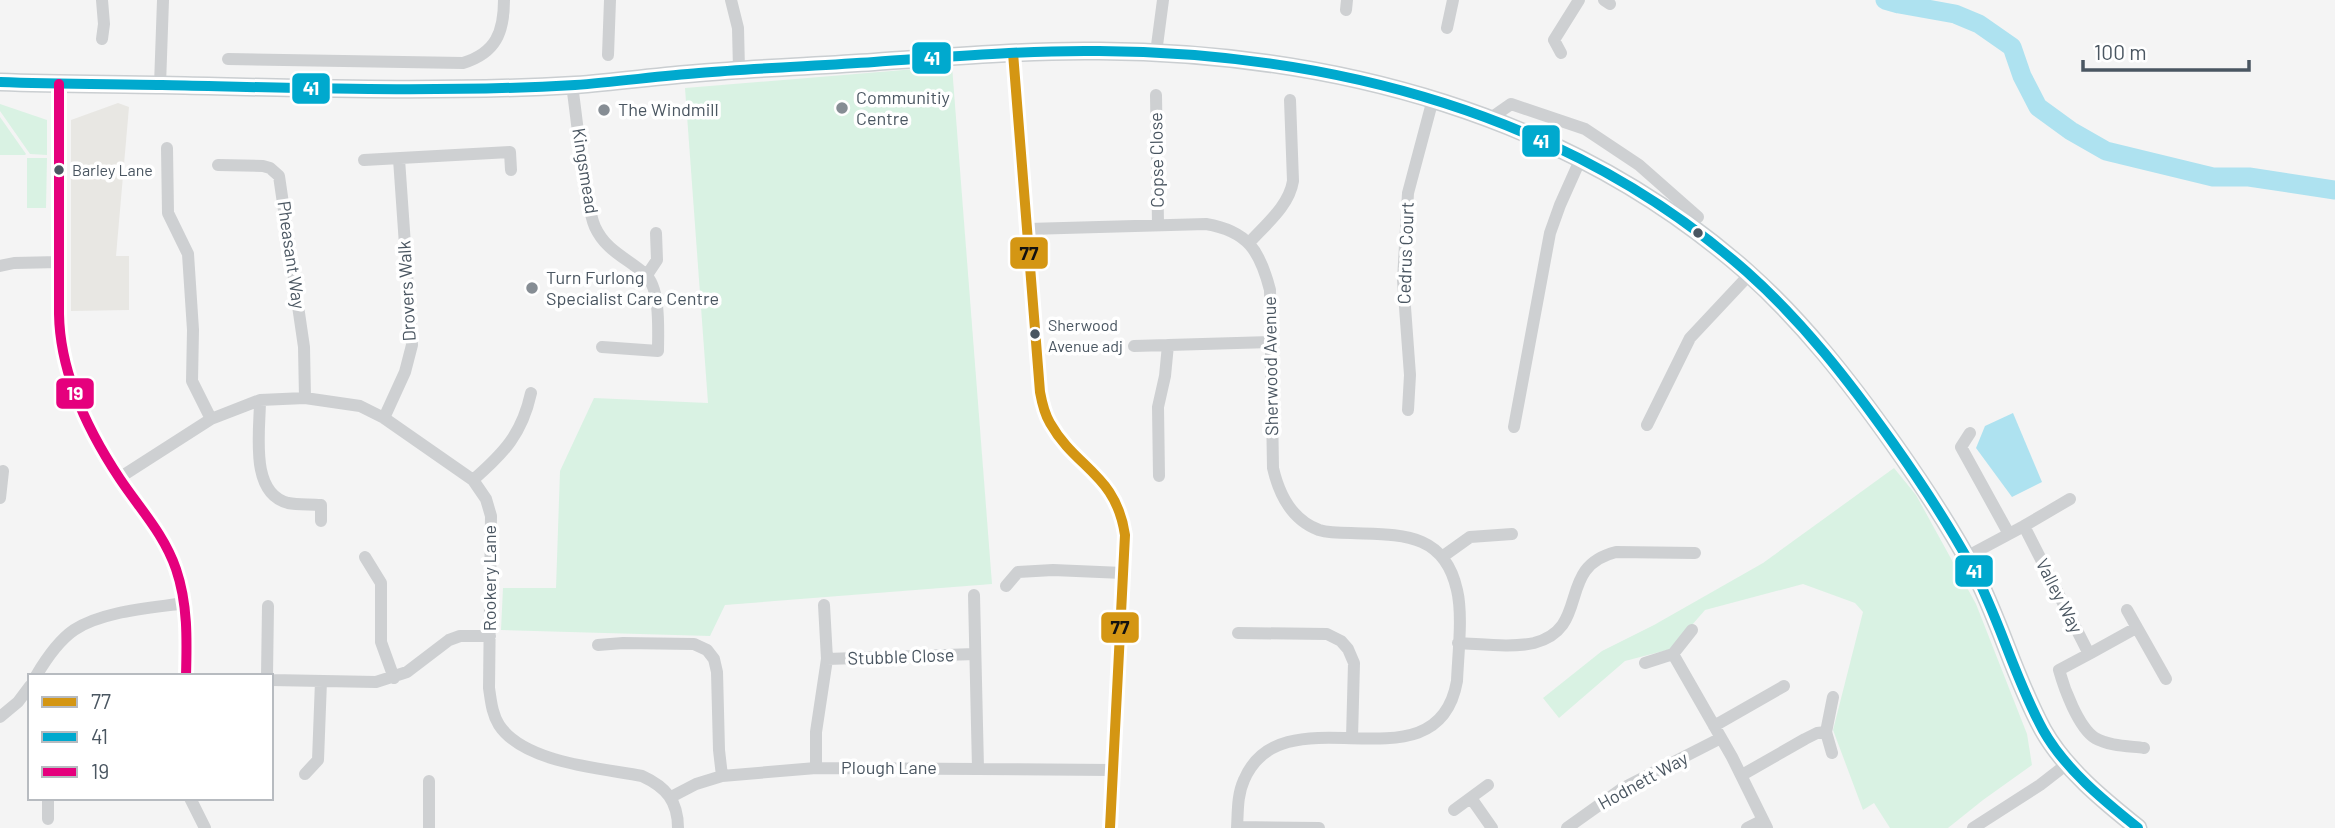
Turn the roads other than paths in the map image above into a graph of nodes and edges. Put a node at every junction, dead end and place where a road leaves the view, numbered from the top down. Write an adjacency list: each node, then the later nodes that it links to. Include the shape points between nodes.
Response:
1 (102, 0): 10 (street)
2 (163, 0): 19 (street)
3 (504, 0): 15 (street, via 502,27 495,42 484,54 463,63)
4 (610, 0): 14 (street)
5 (731, 0): 16 (street, via 738,28)
6 (1163, 0): 12 (street)
7 (1453, 0): 9 (street)
8 (1579, 0): 13 (street, via 1554,40)
9 (1447, 28)
10 (103, 39)
11 (1013, 53): 12 (main road); 16 (main road); 35 (street)
12 (1156, 53): 22 (main road, via 1287,67)
13 (1561, 53)
14 (608, 55)
15 (228, 59)
16 (739, 70): 20 (main road)
17 (0, 82): 18 (main road)
18 (59, 84): 19 (main road); 38 (street)
19 (160, 85): 20 (main road, via 356,89)
20 (572, 85): 41 (street, Kingsmead, via 595,227 616,254)
21 (1156, 95): 34 (street, Copse Close)
22 (1433, 99): 24 (main road); 49 (street, Cedrus Court, via 1408,193 1403,280)
23 (1290, 100): 37 (street, via 1291,193)
24 (1491, 118): 26 (main road); 30 (street, via 1511,104 1541,113 1585,130)
25 (167, 148): 51 (street, via 168,213 188,254 192,381)
26 (1581, 158): 32 (main road); 53 (street, via 1550,233)
27 (399, 159): 28 (street); 31 (street, via 510,152); 50 (street, Drovers Walk, via 412,345)
28 (364, 160)
29 (219, 165): 47 (street, Pheasant Way, via 263,166 279,176 304,347)
30 (1639, 165): 32 (street); 33 (street)
31 (511, 170)
32 (1629, 185): 40 (main road)
33 (1698, 217)
34 (1158, 224): 35 (street); 37 (street, via 1216,226)
35 (1028, 229): 69 (street, via 1044,410 1056,434 1116,502 1125,535)
36 (656, 233): 41 (street, via 657,260)
37 (1249, 243): 42 (street, Sherwood Avenue, via 1264,264 1270,290)
38 (59, 262): 39 (street); 57 (street, via 59,332 65,361 78,401)
39 (0, 266)
40 (1749, 274): 52 (street, via 1690,338); 68 (main road, via 1852,386 1930,496)
41 (648, 275): 45 (street, via 658,314 658,351)
42 (1271, 342): 43 (street); 67 (street, Sherwood Avenue, via 1273,468 1289,507 1321,531 1405,535)
43 (1168, 345): 44 (street); 56 (street, via 1158,407)
44 (1134, 346)
45 (602, 347)
46 (531, 393): 58 (street, via 510,444)
47 (305, 398): 48 (street, Rookery Lane); 50 (street, Rookery Lane, via 360,407)
48 (260, 400): 51 (street, Rookery Lane); 61 (street, via 260,469 266,487 284,502 321,505)
49 (1408, 410)
50 (384, 418): 58 (street, Rookery Lane)
51 (211, 419): 57 (street, Rookery Lane)
52 (1647, 425)
53 (1514, 427)
54 (1970, 433): 64 (street, via 1961,447)
55 (3, 471): 59 (street)
56 (1159, 476)
57 (119, 478): 72 (street, via 158,530 177,570)
58 (473, 480): 79 (street, Rookery Lane, via 491,516)
59 (0, 498)
60 (2070, 499): 62 (street)
61 (321, 521)
62 (2024, 526): 64 (street); 84 (street, Valley Way)
63 (1512, 534): 67 (street, via 1470,537)
64 (2009, 534): 68 (street)
65 (1695, 553): 80 (street, via 1605,555 1581,577 1570,613 1555,633 1532,643)
66 (365, 557): 90 (street, via 381,583 380,630)
67 (1442, 557): 80 (street, via 1458,590)
68 (1966, 557): 104 (main road, via 2044,731)
69 (1123, 573): 70 (street, via 1017,572); 107 (street)
70 (1006, 586)
71 (974, 595): 82 (street, Stubble Close)
72 (185, 603): 87 (street, via 86,624 64,638); 88 (street)
73 (824, 605): 85 (street, Stubble Close)
74 (268, 607): 89 (street)
75 (2127, 610): 76 (street)
76 (2136, 628): 84 (street); 91 (street)
77 (1692, 630): 83 (street)
78 (1238, 633): 100 (street, via 1327,634 1341,641 1354,663)
79 (490, 636): 90 (street, via 449,639); 113 (street, Rookery Lane, via 493,712 509,736 553,759 642,776)
80 (1458, 643): 100 (street, via 1454,694 1432,724 1407,737)
81 (598, 645): 110 (street, via 694,644 707,650 717,672)
82 (975, 654): 85 (street, Stubble Close); 106 (street, Stubble Close)
83 (1674, 654): 86 (street); 98 (street)
84 (2089, 654): 102 (street, Valley Way, via 2059,670 2088,732 2110,744)
85 (827, 659): 105 (street, Stubble Close, via 816,732)
86 (1645, 663)
87 (37, 674)
88 (186, 674)
89 (267, 674)
90 (394, 678): 93 (street)
91 (2166, 679)
92 (273, 680): 93 (street)
93 (321, 681): 108 (street, via 318,760)
94 (1784, 686): 98 (street)
95 (28, 693): 97 (street)
96 (1833, 697): 99 (street)
97 (0, 717)
98 (1714, 726): 101 (street)
99 (1826, 732): 103 (street); 109 (street)
100 (1352, 738): 124 (street, via 1300,738 1261,756 1250,767 1240,791)
101 (1721, 738): 109 (street); 127 (street, Hodnett Way, via 1623,788)
102 (2144, 748)
103 (1832, 753)
104 (2067, 764): 129 (street); 130 (main road)
105 (816, 768): 106 (street, Plough Lane); 110 (street, Plough Lane)
106 (978, 768): 107 (street, Plough Lane)
107 (1112, 769): 123 (street)
108 (305, 774)
109 (1742, 775): 119 (street)
110 (722, 776): 113 (street, Plough Lane)
111 (429, 781): 121 (street)
112 (1488, 785): 114 (street)
113 (671, 797): 122 (street)
114 (1471, 798): 117 (street); 126 (street)
115 (48, 800): 118 (street)
116 (191, 800): 120 (street)
117 (1454, 810)
118 (48, 819)
119 (1765, 824): 128 (street)
120 (205, 828)
121 (429, 828)
122 (678, 828)
123 (1110, 828)
124 (1237, 828): 125 (street)
125 (1320, 828)
126 (1492, 828)
127 (1567, 828)
128 (1747, 828)
129 (1973, 828)
130 (2138, 828)

